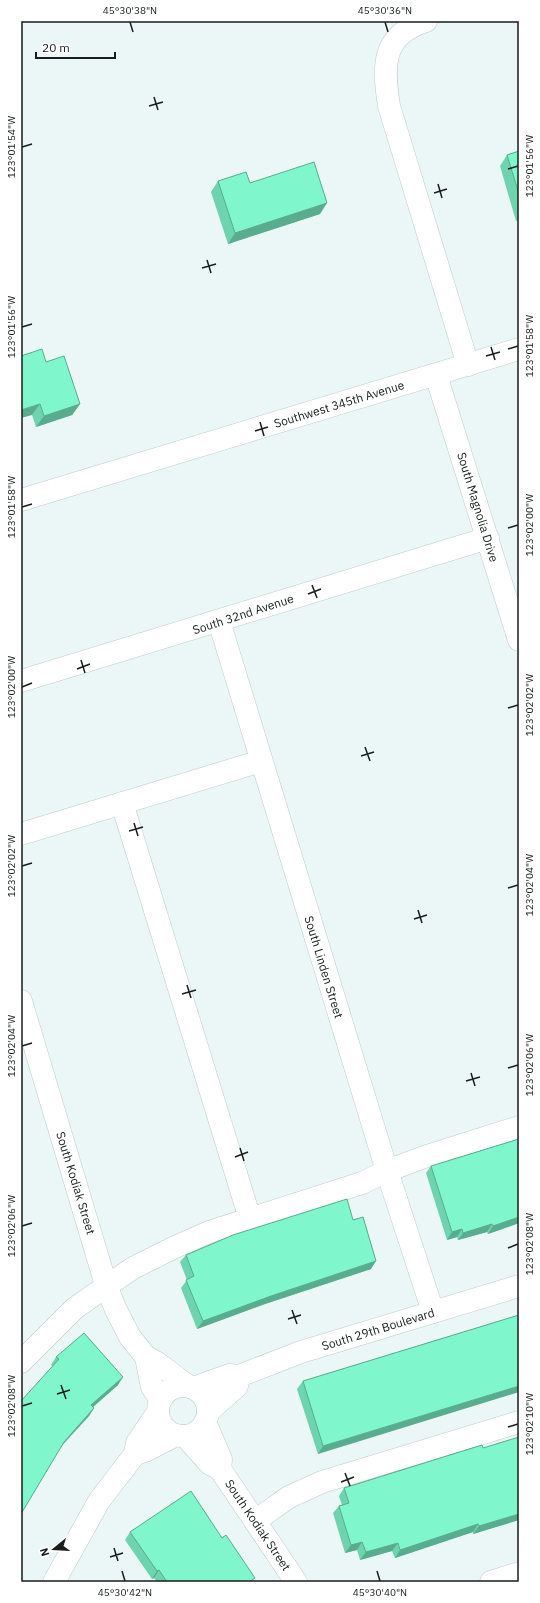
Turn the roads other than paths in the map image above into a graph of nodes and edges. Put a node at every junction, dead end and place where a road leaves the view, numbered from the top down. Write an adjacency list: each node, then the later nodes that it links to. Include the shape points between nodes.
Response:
1 (426, 21): 3 (street, via 403,32 392,43 385,62 385,83 389,106)
2 (519, 349): 3 (street, Southwest 345th Avenue)
3 (468, 365): 4 (street, Southwest 345th Avenue)
4 (436, 375): 5 (street, Southwest 345th Avenue); 6 (street, South Magnolia Drive)
5 (21, 500)
6 (488, 538): 7 (street, South 32nd Avenue); 8 (street, South Magnolia Drive)
7 (220, 621): 9 (street, South 32nd Avenue); 10 (street, South Linden Street)
8 (519, 640)
9 (21, 681)
10 (261, 761): 11 (street); 15 (street, South Linden Street)
11 (122, 804): 12 (street); 16 (street)
12 (21, 834)
13 (21, 1001): 17 (street, South Kodiak Street)
14 (519, 1127): 15 (street)
15 (387, 1171): 16 (street, via 362,1182); 19 (street, South Linden Street)
16 (250, 1219): 17 (street, via 209,1232 174,1248 133,1268)
17 (106, 1285): 20 (street, South Kodiak Street, via 130,1337); 21 (street, via 75,1308)
18 (519, 1286): 19 (street, South 29th Boulevard)
19 (432, 1312): 22 (street, South 29th Boulevard, via 301,1352)
20 (146, 1357): 23 (street, South Kodiak Street, via 157,1361 180,1382); 24 (street, South Kodiak Street)
21 (21, 1362)
22 (239, 1376): 23 (street, South 29th Boulevard, via 229,1375); 25 (street, via 236,1386)
23 (191, 1388): 24 (street, via 174,1388 168,1392); 25 (street, via 203,1396)
24 (159, 1406): 27 (street, via 164,1427); 28 (street, via 137,1443)
25 (206, 1417): 27 (street, via 195,1433); 29 (street, South Kodiak Street, via 221,1459)
26 (519, 1422): 30 (street, via 322,1482 289,1497)
27 (180, 1436): 28 (street); 29 (street, South Kodiak Street, via 210,1464)
28 (135, 1454): 32 (street, via 100,1501)
29 (220, 1469): 30 (street, South Kodiak Street)
30 (255, 1521): 33 (street, South Kodiak Street)
31 (519, 1574): 34 (street)
32 (54, 1582)
33 (296, 1582)
34 (491, 1582)

